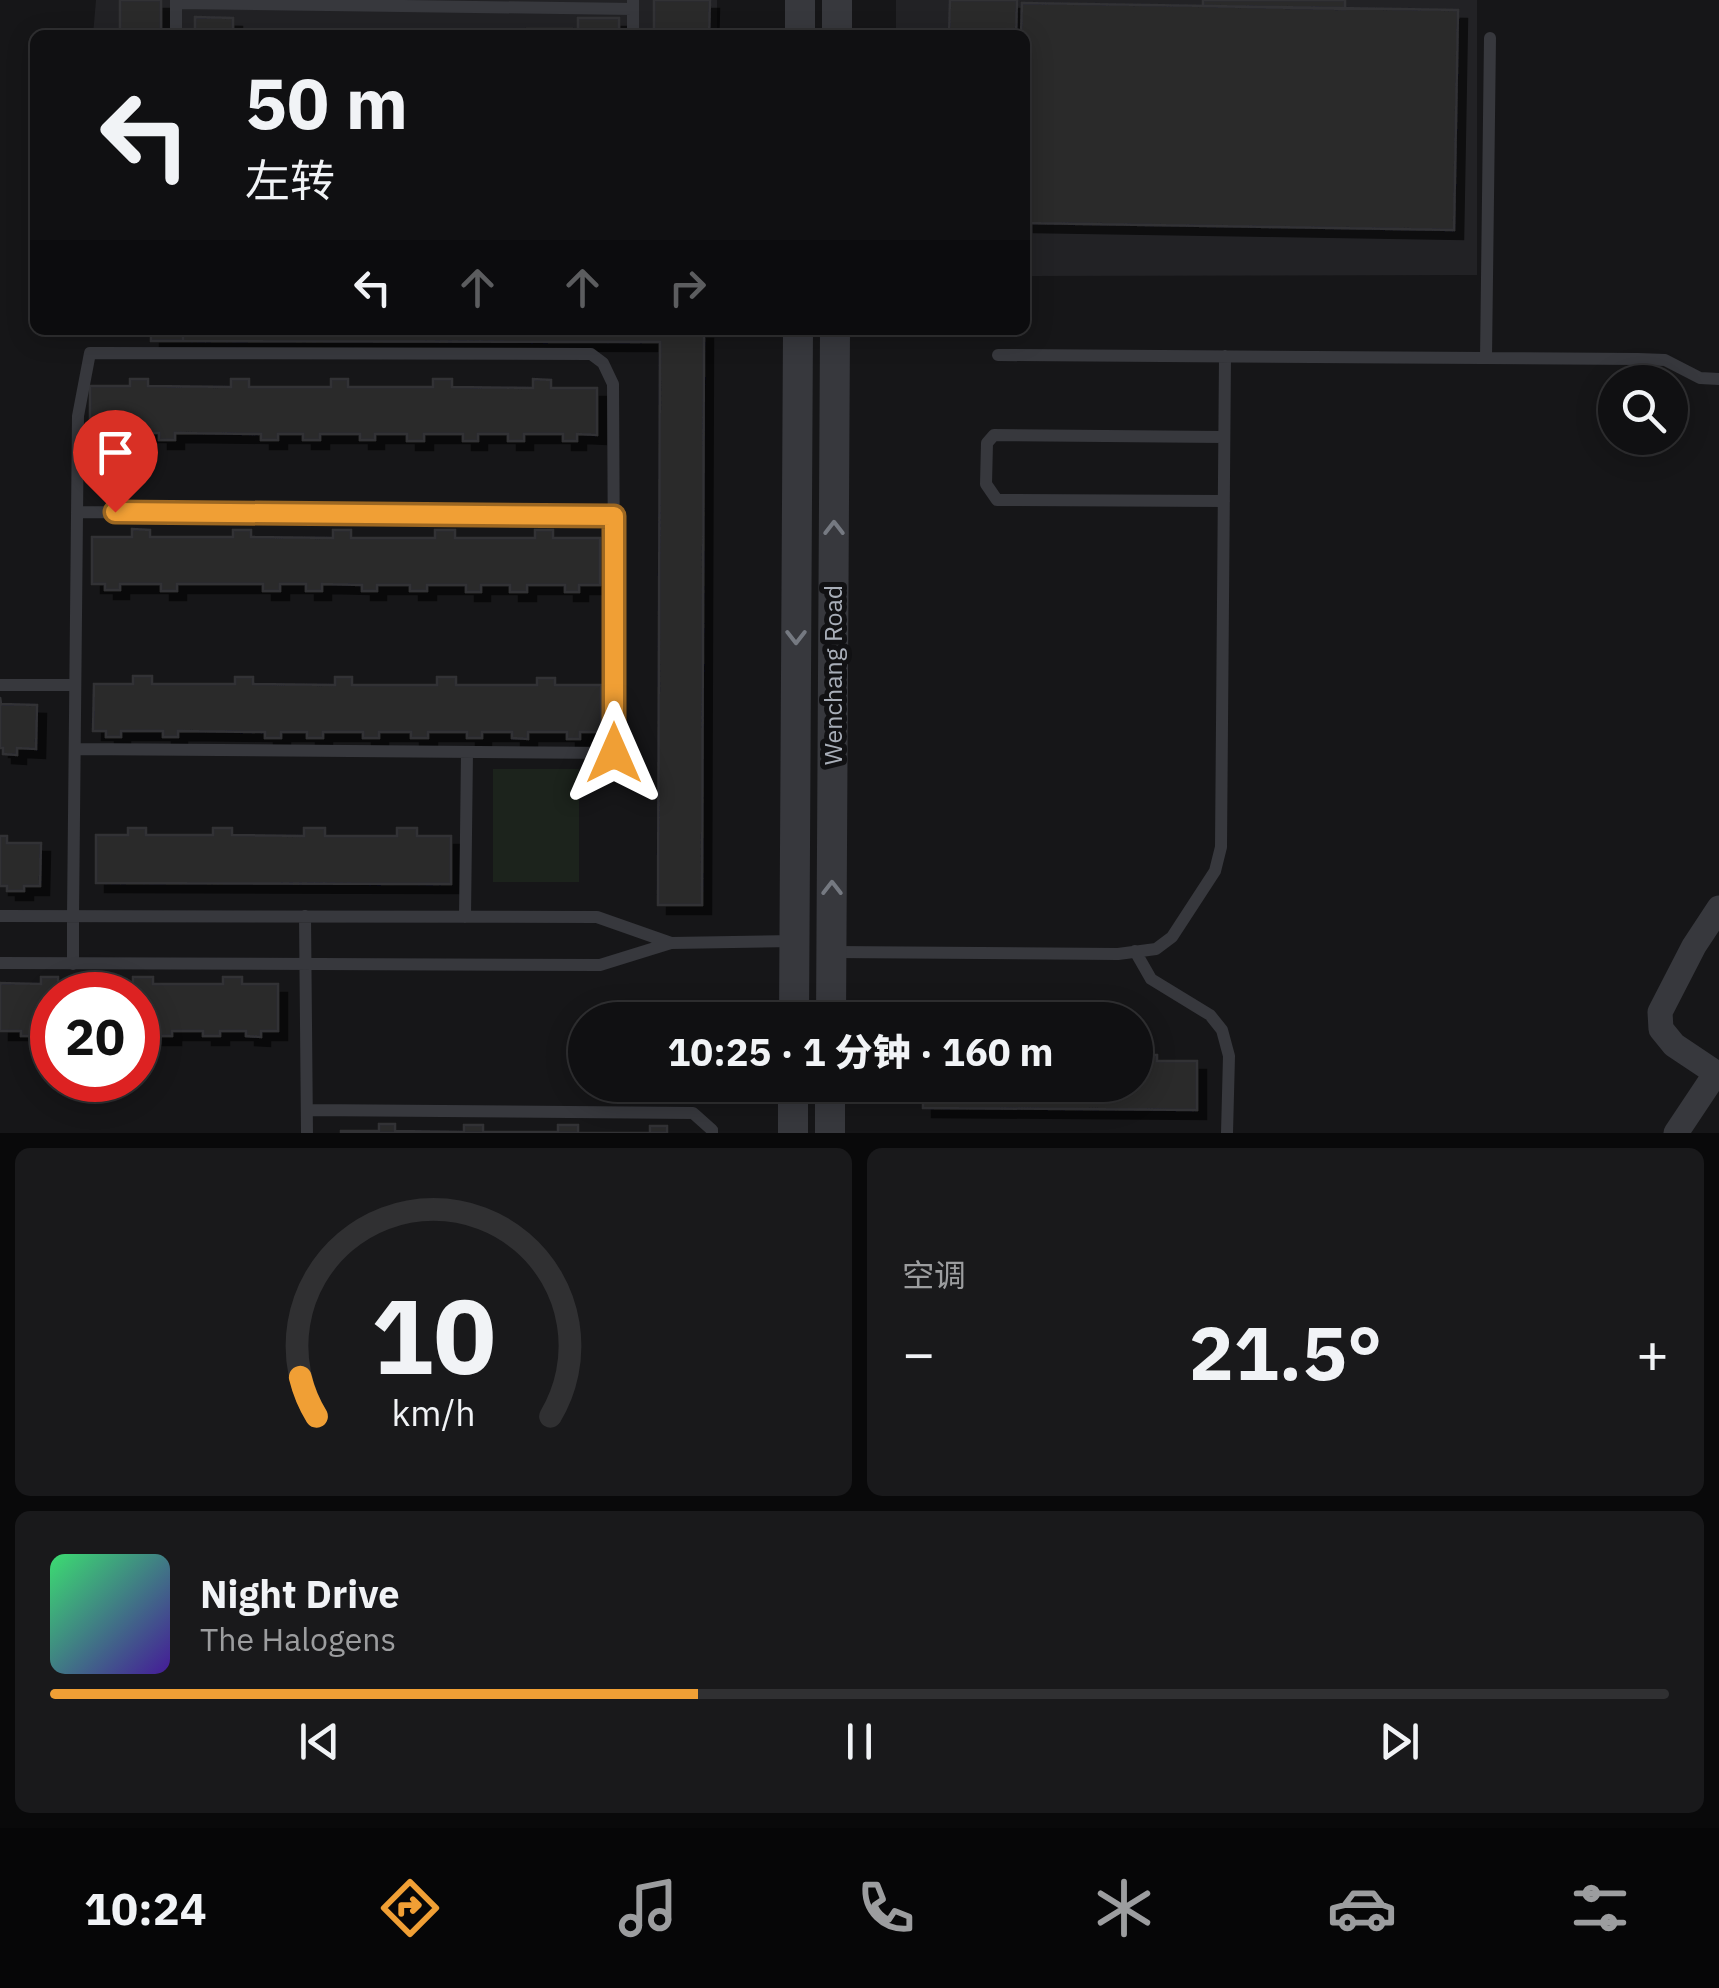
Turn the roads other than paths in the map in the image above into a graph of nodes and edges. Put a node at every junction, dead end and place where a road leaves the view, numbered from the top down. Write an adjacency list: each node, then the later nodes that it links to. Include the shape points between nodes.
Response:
1 (800, 0): 7 (street)
2 (837, 0): 8 (street)
3 (176, 1): 4 (lane); 5 (lane)
4 (634, 4): 6 (lane)
5 (176, 30)
6 (634, 30)
7 (800, 30)
8 (837, 30)
9 (1490, 38): 14 (lane)
10 (798, 335): 29 (street, Wenchang Road, one-way to 29)
11 (835, 335): 31 (street, Wenchang Road, one-way to 11)
12 (998, 355): 13 (lane)
13 (1225, 356): 14 (lane); 16 (lane)
14 (1486, 358): 15 (lane, via 1666,360 1700,378)
15 (1719, 379)
16 (1224, 437): 17 (lane); 17 (lane, via 994,435 986,442 986,484 997,500)
17 (1224, 501): 32 (lane, via 1221,847 1215,871 1172,937)
18 (77, 512): 19 (lane); 19 (lane, via 78,416 90,353 591,354 614,384); 21 (lane)
19 (614, 516): 23 (lane, via 614,753)
20 (0, 685): 21 (lane)
21 (75, 686): 22 (lane)
22 (75, 749): 23 (lane); 26 (lane)
23 (466, 752): 28 (lane)
24 (1719, 908): 38 (street, via 1660,1012 1661,1029 1674,1045)
25 (0, 916): 26 (lane)
26 (74, 916): 27 (lane); 34 (lane)
27 (305, 916): 28 (lane); 35 (lane)
28 (465, 917): 30 (lane, via 596,918)
29 (794, 941): 30 (lane); 36 (street, Wenchang Road)
30 (671, 943): 35 (lane, via 600,964)
31 (831, 952): 32 (lane); 37 (street, Wenchang Road)
32 (1136, 952): 46 (lane, via 1151,979 1210,1015 1222,1030 1229,1056)
33 (0, 964): 34 (lane)
34 (74, 964): 35 (lane)
35 (306, 964): 41 (lane)
36 (794, 1002)
37 (831, 1002)
38 (1717, 1074): 47 (street)
39 (793, 1102): 44 (street)
40 (830, 1102): 45 (street)
41 (307, 1110): 42 (lane); 43 (lane, via 693,1113)
42 (308, 1133)
43 (712, 1133)
44 (793, 1133)
45 (830, 1133)
46 (1227, 1133)
47 (1676, 1133)

